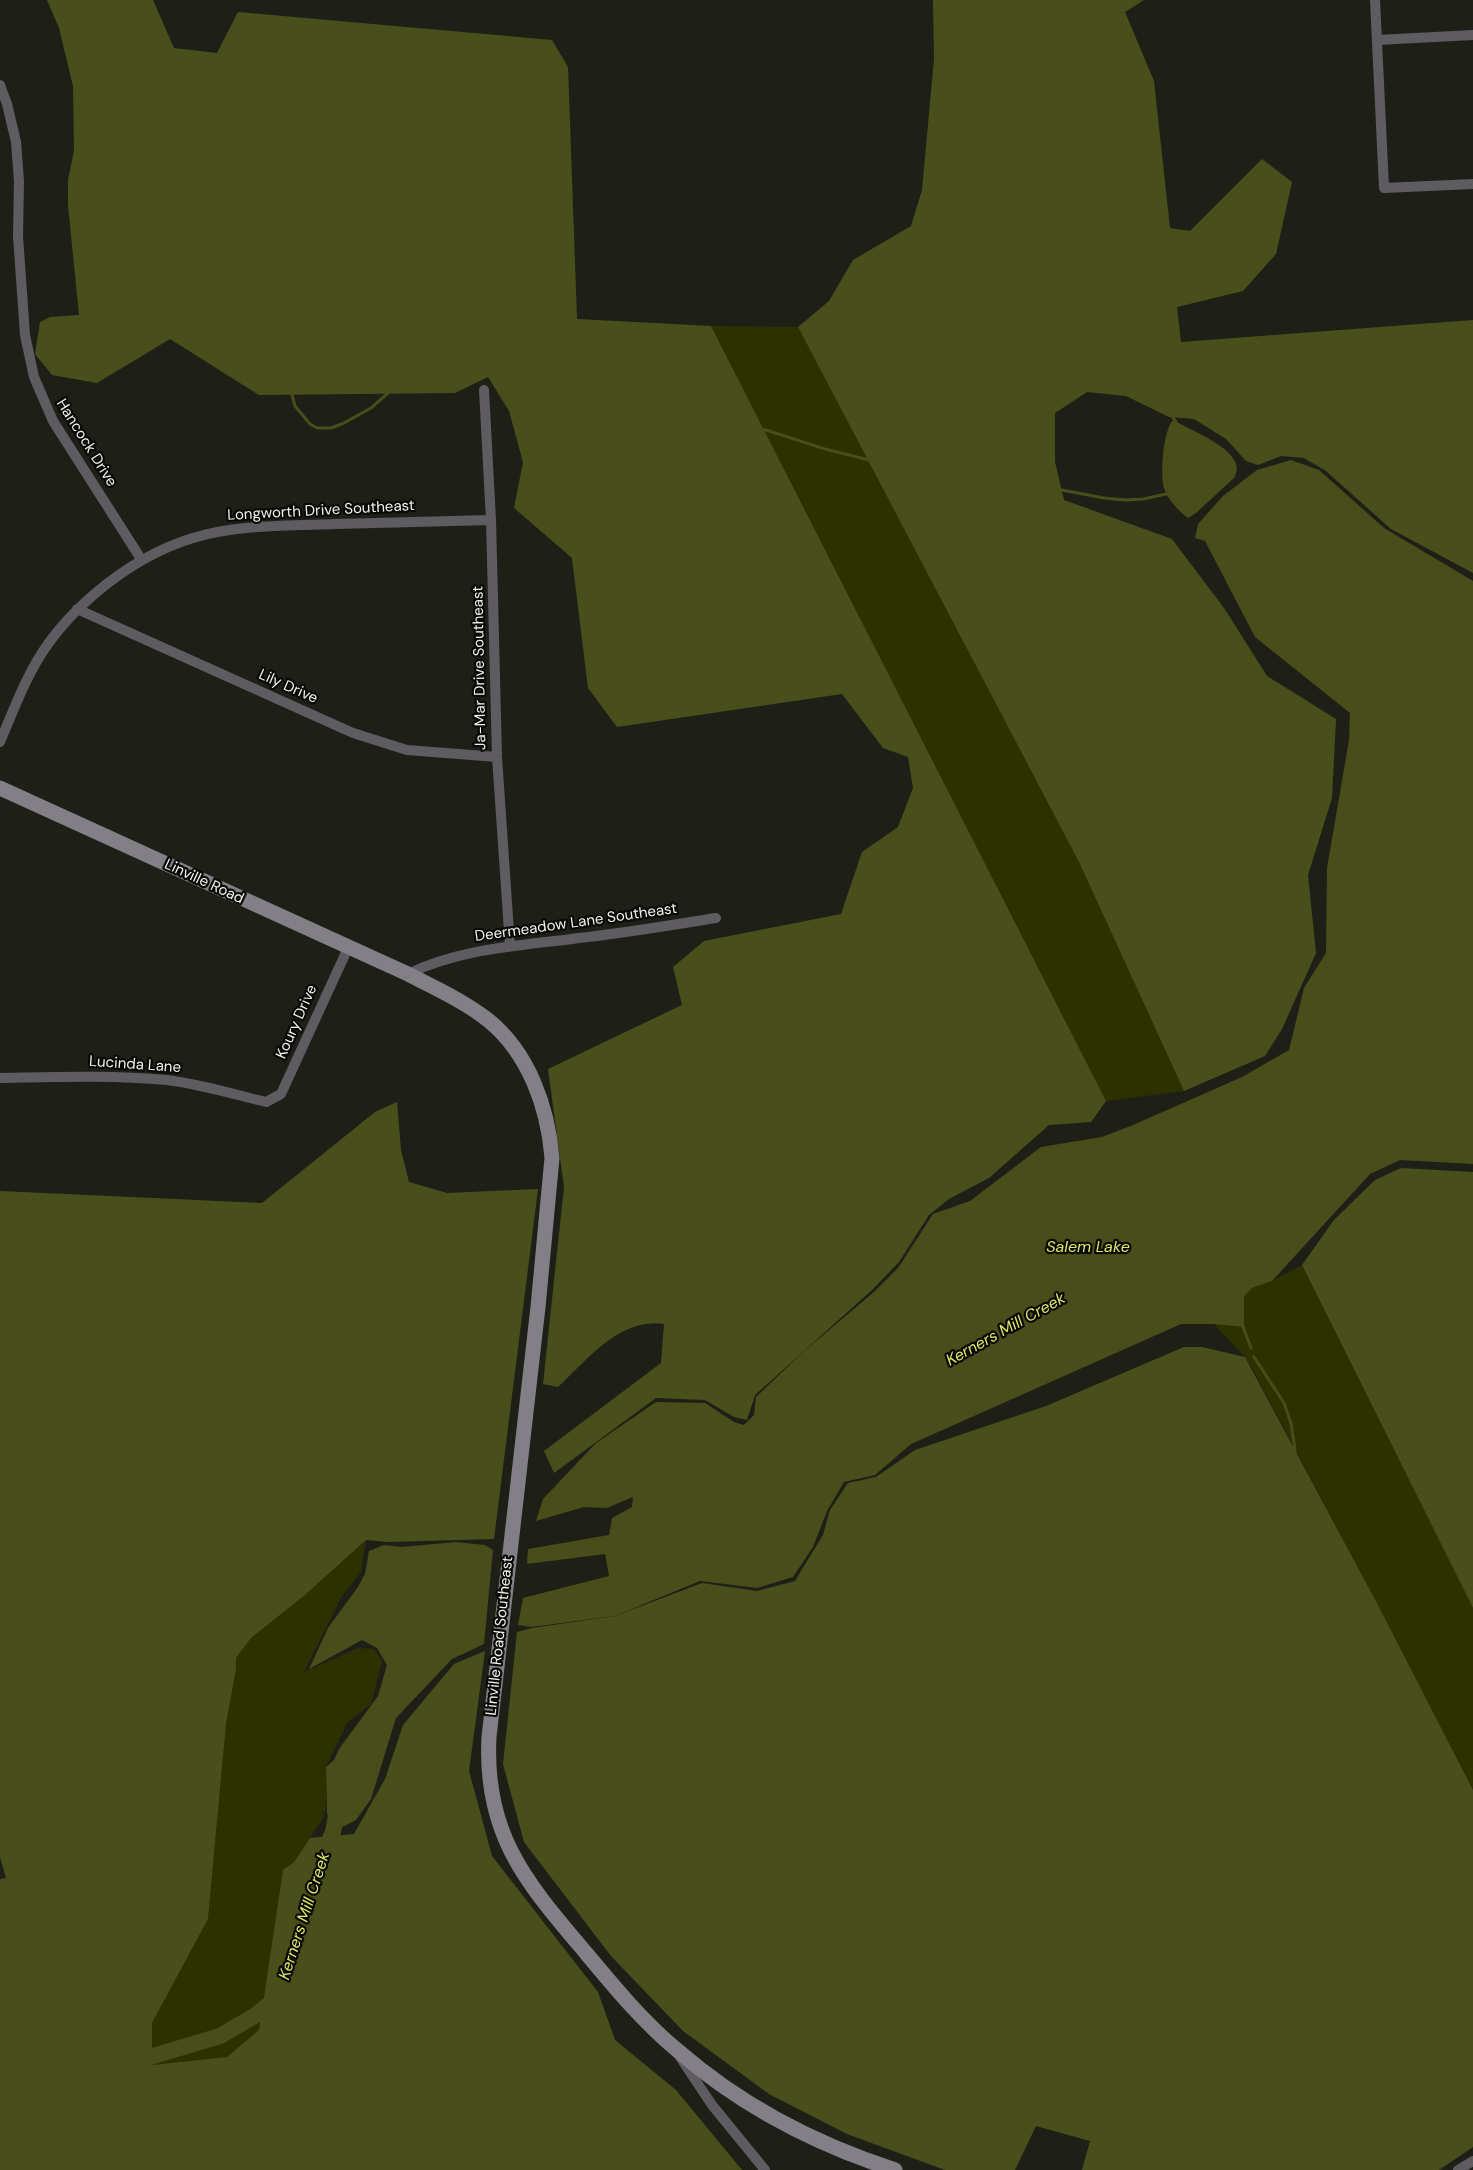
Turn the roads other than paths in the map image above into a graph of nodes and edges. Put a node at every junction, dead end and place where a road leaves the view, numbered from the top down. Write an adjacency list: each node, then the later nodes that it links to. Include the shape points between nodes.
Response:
1 (1375, 0): 3 (street)
2 (1473, 35): 3 (street)
3 (1377, 40): 5 (street, via 1384,188)
4 (0, 85): 8 (street, Hancock Drive, via 16,142 25,335 34,377 53,421)
5 (1473, 184)
6 (484, 390): 7 (street, Ja-Mar Drive Southeast)
7 (491, 520): 8 (street, Longworth Drive Southeast, via 231,529 185,539); 11 (street, Ja-Mar Drive Southeast)
8 (141, 559): 9 (street, Longworth Drive Southeast)
9 (77, 609): 10 (street, Longworth Drive Southeast, via 46,646); 11 (street, Lily Drive, via 353,733 407,750)
10 (0, 742)
11 (497, 757): 14 (street, Ja-Mar Drive Southeast)
12 (0, 788): 15 (main road, Linville Road)
13 (716, 918): 14 (street, Deermeadow Lane Southeast)
14 (510, 946): 16 (street, Deermeadow Lane Southeast, via 430,963)
15 (348, 948): 16 (main road, Linville Road); 18 (street, Koury Drive, via 281,1094)
16 (408, 974): 19 (main road, Linville Road Southeast, via 465,1005 508,1040 536,1088 552,1150 489,1737 492,1802 508,1846 535,1889 606,1977)
17 (0, 1078): 18 (street, Lucinda Lane, via 101,1076 168,1080)
18 (266, 1102)
19 (675, 2049): 21 (street, via 712,2105); 22 (main road, Linville Road Southeast, via 767,2114 830,2146)
20 (1473, 2161): 23 (street)
21 (765, 2170)
22 (895, 2170)
23 (1458, 2170)

